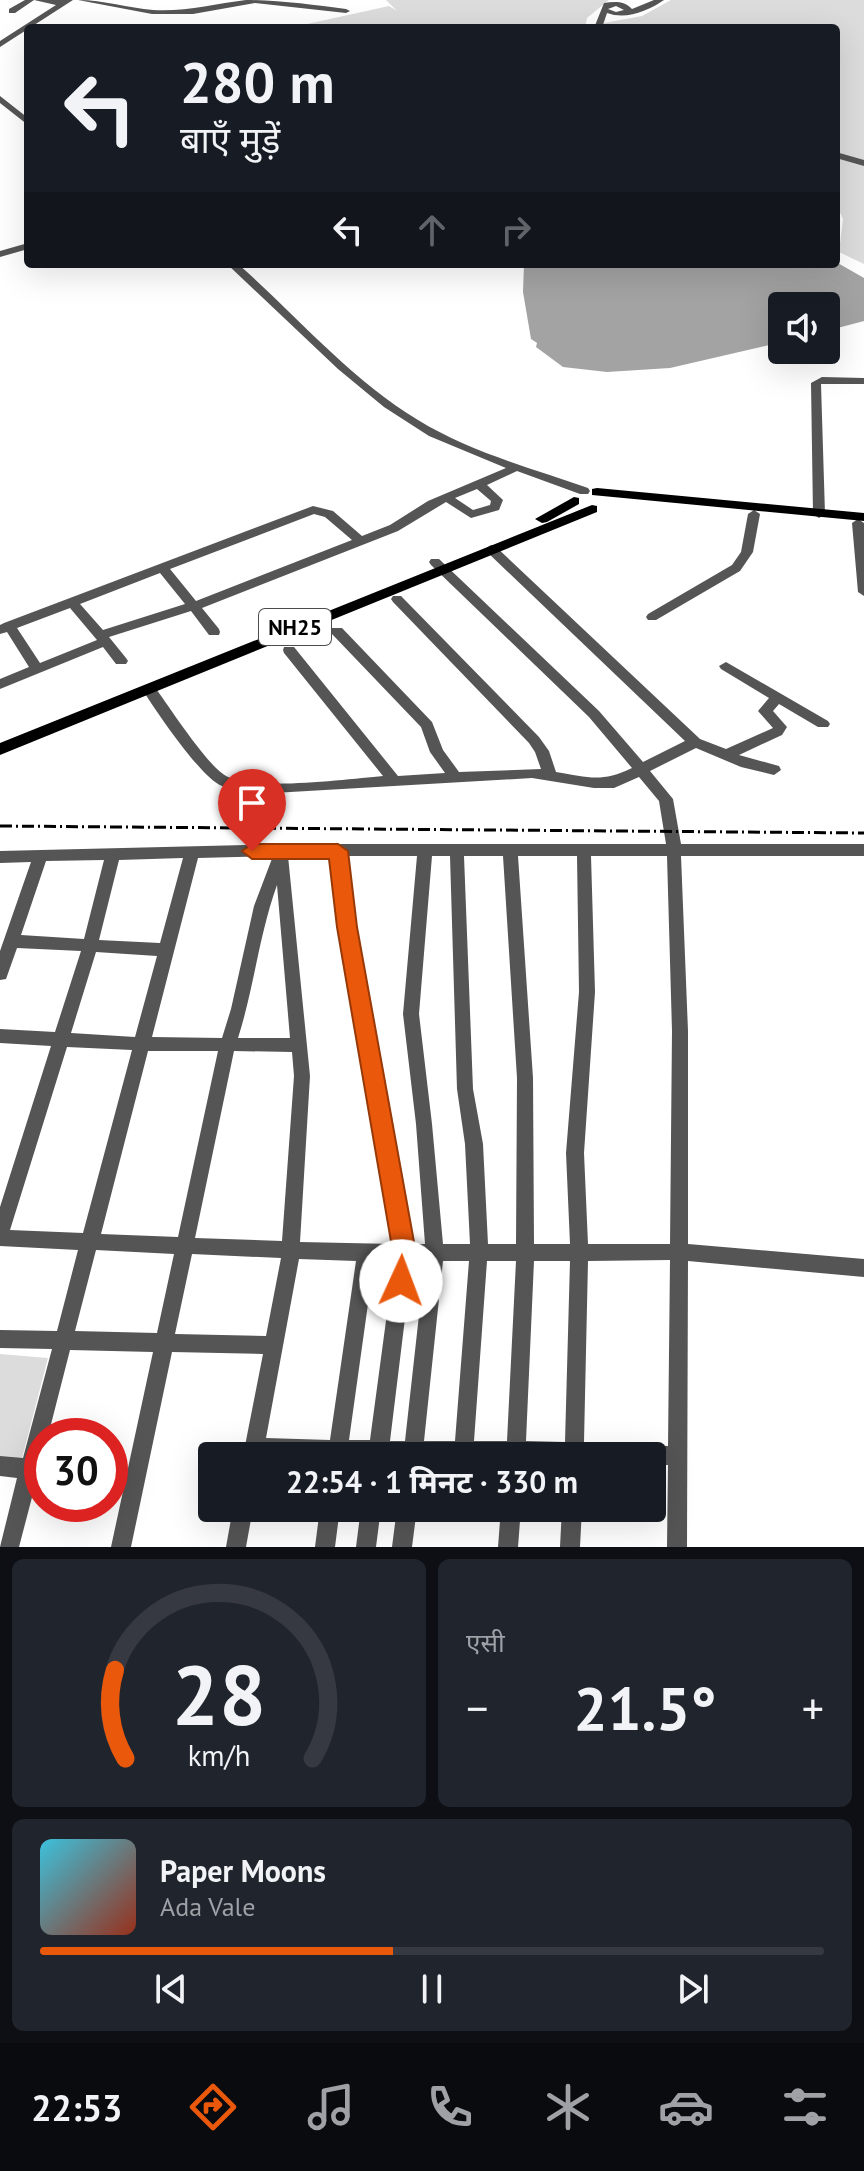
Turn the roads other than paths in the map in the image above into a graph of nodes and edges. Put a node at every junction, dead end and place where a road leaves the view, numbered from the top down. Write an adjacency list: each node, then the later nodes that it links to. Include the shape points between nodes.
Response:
1 (30, 0): 7 (street)
2 (38, 0): 5 (street)
3 (82, 0): 8 (street, via 172,13 255,1)
4 (660, 0): 6 (street, via 639,11)
5 (65, 2): 9 (street)
6 (613, 10): 6 (street, via 616,14)
7 (12, 11)
8 (346, 11)
9 (32, 24)
10 (24, 29): 11 (street)
11 (0, 45)
12 (0, 99): 13 (street)
13 (24, 119)
14 (840, 156): 15 (street)
15 (864, 163)
16 (24, 247): 17 (street)
17 (0, 254)
18 (236, 268): 20 (street, via 340,368 412,421)
19 (864, 381): 25 (street, via 816,383)
20 (518, 469): 21 (street); 23 (street)
21 (479, 484): 22 (street); 22 (street, via 497,500 495,507 471,514)
22 (447, 498): 27 (street)
23 (587, 499): 24 (main road, NH25); 25 (main road, NH25); 28 (main road, NH25); 29 (main road, NH25)
24 (754, 514): 26 (main road, NH25); 35 (street, via 745,559)
25 (819, 514): 26 (main road, NH25)
26 (862, 521): 31 (street)
27 (360, 541): 30 (street, via 329,514 313,510); 34 (street)
28 (491, 549): 29 (main road, NH25); 49 (street)
29 (438, 565): 45 (main road, NH25); 48 (main road, NH25); 53 (street, via 594,714)
30 (162, 567): 33 (street); 34 (street)
31 (864, 592)
32 (397, 599): 54 (street, via 534,740)
33 (72, 602): 36 (street); 39 (street)
34 (194, 606): 38 (street); 39 (street)
35 (652, 617)
36 (4, 628): 43 (street)
37 (337, 631): 55 (street, via 427,725)
38 (214, 632)
39 (102, 639): 41 (street); 43 (street)
40 (289, 650): 56 (street)
41 (121, 661)
42 (726, 666): 46 (street)
43 (37, 669): 44 (street)
44 (0, 684)
45 (149, 689): 50 (main road, NH25); 56 (street, via 222,781 256,789)
46 (777, 697): 47 (street); 51 (street, via 765,711 779,724 777,732)
47 (823, 724)
48 (0, 740)
49 (695, 742): 51 (street); 53 (street)
50 (0, 749)
51 (726, 755): 52 (street)
52 (774, 770)
53 (642, 771): 54 (street, via 614,783); 64 (street, via 666,799)
54 (549, 773): 55 (street)
55 (455, 777): 56 (street)
56 (394, 780)
57 (282, 850): 59 (street); 65 (street); 76 (street); 77 (street, via 262,906)
58 (864, 850): 64 (street)
59 (338, 851): 60 (street); 85 (street)
60 (425, 851): 61 (street); 86 (street, via 411,1014)
61 (457, 852): 62 (street); 87 (street, via 465,1089 474,1144)
62 (510, 852): 63 (street); 88 (street, via 525,1078)
63 (584, 852): 64 (street); 82 (street, via 587,992 575,1153)
64 (673, 852): 83 (street)
65 (192, 853): 66 (street); 71 (street)
66 (113, 855): 68 (street); 70 (street)
67 (0, 857): 68 (street)
68 (40, 857): 69 (street)
69 (11, 941): 70 (street); 72 (street)
70 (90, 946): 71 (street); 74 (street)
71 (166, 950): 75 (street)
72 (0, 974)
73 (0, 1036): 74 (street)
74 (61, 1040): 75 (street); 78 (street)
75 (142, 1044): 77 (street); 79 (street)
76 (299, 1045): 77 (street); 81 (street, via 302,1076)
77 (227, 1046): 80 (street)
78 (0, 1237): 79 (street)
79 (91, 1242): 80 (street); 91 (street)
80 (186, 1246): 81 (street); 92 (street)
81 (291, 1251): 84 (street); 93 (street)
82 (579, 1252): 83 (street); 88 (street); 101 (street)
83 (680, 1252): 89 (street); 103 (street)
84 (366, 1253): 85 (street); 96 (street)
85 (404, 1253): 86 (street); 97 (street)
86 (435, 1254): 87 (street); 98 (street)
87 (479, 1254): 88 (street); 99 (street)
88 (525, 1254): 100 (street)
89 (864, 1268)
90 (0, 1339): 91 (street)
91 (64, 1343): 92 (street); 94 (street)
92 (165, 1344): 93 (street); 114 (street)
93 (274, 1345): 95 (street)
94 (44, 1418)
95 (256, 1442)
96 (340, 1442)
97 (379, 1442)
98 (414, 1442)
99 (465, 1442)
100 (516, 1442)
101 (574, 1442)
102 (666, 1456): 103 (street)
103 (677, 1456): 121 (street)
104 (0, 1466): 105 (street)
105 (24, 1468)
106 (24, 1491): 113 (street)
107 (240, 1522): 115 (street)
108 (328, 1522): 116 (street)
109 (369, 1522): 117 (street)
110 (405, 1522): 118 (street)
111 (510, 1522): 119 (street)
112 (571, 1522): 120 (street)
113 (9, 1547)
114 (121, 1547)
115 (236, 1547)
116 (325, 1547)
117 (366, 1547)
118 (402, 1547)
119 (508, 1547)
120 (570, 1547)
121 (677, 1547)

